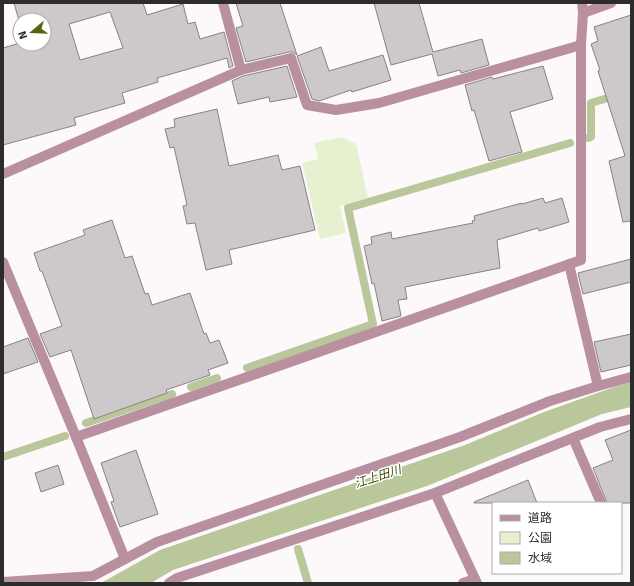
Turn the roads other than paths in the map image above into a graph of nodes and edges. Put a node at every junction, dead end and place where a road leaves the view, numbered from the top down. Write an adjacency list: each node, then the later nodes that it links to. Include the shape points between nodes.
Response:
1 (223, 3): 5 (street)
2 (612, 3): 3 (street)
3 (583, 8): 4 (street)
4 (581, 45): 5 (street, via 379,103 336,110 307,105 291,58); 8 (street, via 581,260)
5 (240, 70): 6 (street)
6 (3, 174)
7 (3, 262): 12 (street)
8 (569, 264): 10 (street); 12 (street)
9 (631, 377): 10 (street)
10 (598, 386): 16 (street, via 156,542)
11 (631, 419): 13 (street, via 600,427)
12 (76, 437): 16 (street)
13 (573, 438): 14 (street); 15 (street)
14 (435, 493): 17 (street); 19 (street, via 177,578)
15 (601, 502)
16 (125, 559): 18 (street, via 93,576)
17 (476, 581): 20 (street)
18 (3, 582)
19 (169, 583)
20 (463, 583)

